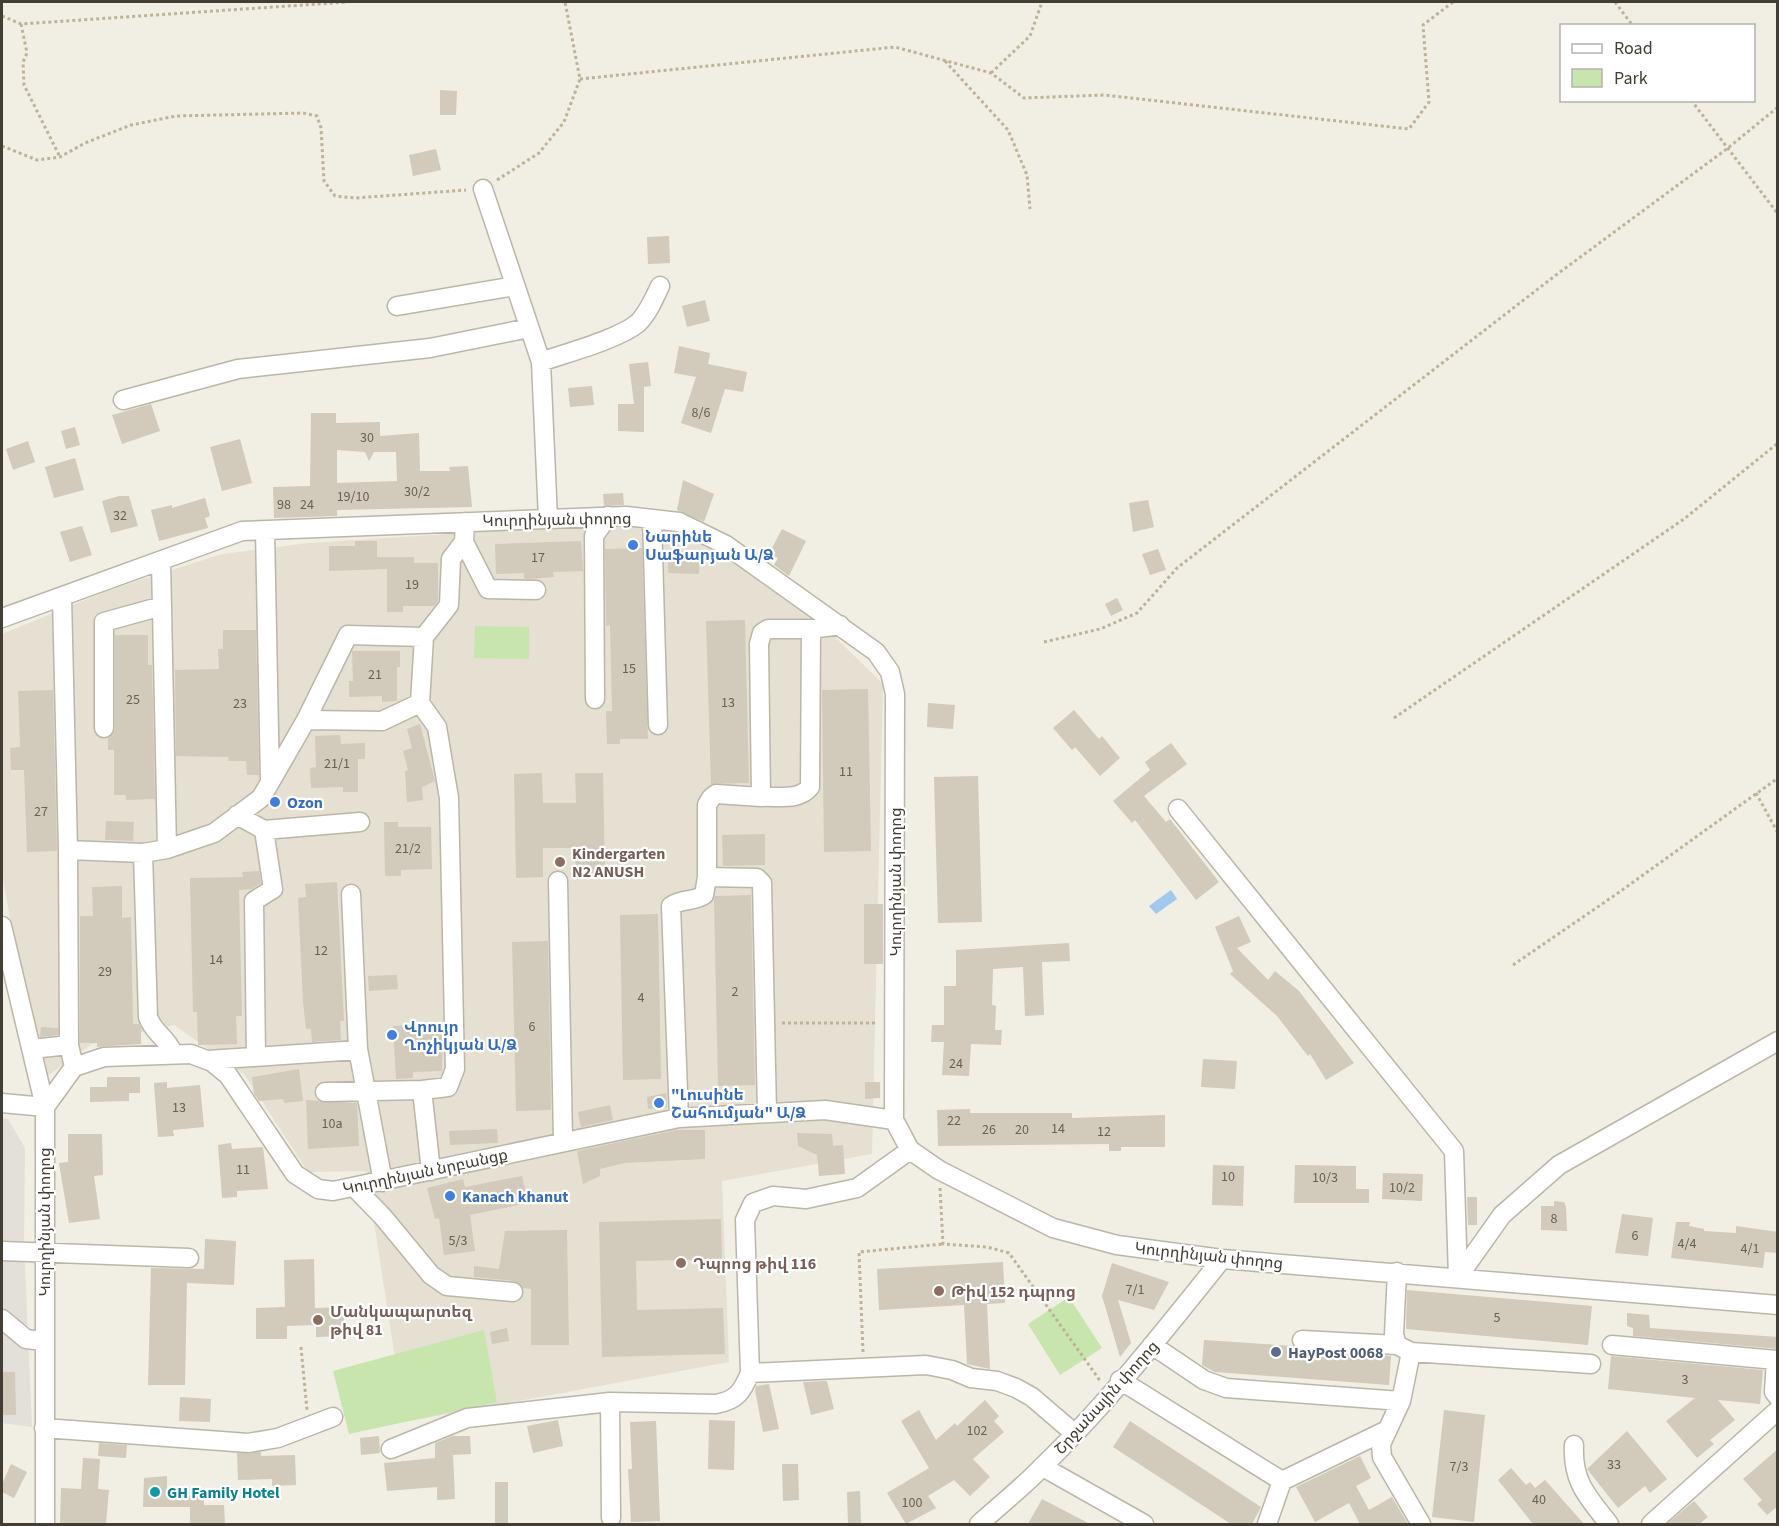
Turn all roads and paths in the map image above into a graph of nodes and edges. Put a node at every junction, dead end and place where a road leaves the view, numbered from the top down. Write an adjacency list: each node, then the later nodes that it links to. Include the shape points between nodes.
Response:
1 (348, 2): 7 (path)
2 (565, 2): 11 (path)
3 (1042, 2): 10 (path, via 1030,36)
4 (1453, 2): 10 (path, via 1423,25 1429,102 1409,129 1104,95 1024,99)
5 (1615, 2): 8 (path)
6 (2, 16): 7 (path)
7 (21, 24): 16 (path, via 27,53 22,62 24,85)
8 (1632, 24)
9 (944, 60): 10 (path); 11 (path, via 895,47); 18 (path, via 1008,130 1027,175)
10 (991, 73)
11 (580, 79): 17 (path, via 564,122 539,153)
12 (1694, 102): 15 (path)
13 (1778, 106): 15 (path)
14 (2, 146): 16 (path, via 37,160)
15 (1728, 148): 19 (path); 41 (path, via 1556,275 1177,568 1137,613 1100,629)
16 (60, 157): 17 (path, via 131,125 176,116 303,113 316,116 321,128 324,181 334,196)
17 (483, 189): 20 (street)
18 (1030, 209)
19 (1778, 214)
20 (515, 286): 22 (street); 23 (street)
21 (660, 286): 24 (street, via 637,323)
22 (397, 306)
23 (529, 328): 24 (street); 25 (street, via 430,348 238,369)
24 (541, 362): 28 (street)
25 (123, 400)
26 (1778, 443): 44 (path, via 1684,519)
27 (608, 516): 28 (street, Կուրղինյան փողոց); 29 (street, Կուրղինյան փողոց); 42 (street, via 594,537)
28 (548, 519): 30 (street, Կուրղինյան փողոց)
29 (652, 519): 38 (street, Կուրղինյան փողոց, via 679,522 726,545); 46 (street)
30 (465, 522): 31 (street, Կուրղինյան փողոց); 32 (street)
31 (265, 531): 33 (street, Կուրղինյան փողոց, via 242,531); 49 (street)
32 (464, 542): 34 (street, via 488,589); 40 (street, via 451,559 449,605)
33 (161, 561): 35 (street, Կուրղինյան փողոց); 36 (street)
34 (536, 590)
35 (62, 597): 37 (street, Կուրղինյան փողոց); 58 (street)
36 (162, 606): 47 (street, via 104,622); 57 (street)
37 (2, 618)
38 (840, 625): 39 (street); 66 (street, Կուրղինյան փողոց, via 876,652 890,672 895,694)
39 (811, 630): 51 (street, via 810,787 796,796); 51 (street, via 768,629 762,633)
40 (424, 637): 43 (street); 45 (street, via 348,635)
41 (1044, 642)
42 (595, 699)
43 (420, 703): 45 (street, via 382,721); 75 (street, via 437,727 449,798 455,1070 448,1087)
44 (1394, 718)
45 (306, 720): 49 (street)
46 (658, 725)
47 (104, 728)
48 (1778, 778): 50 (path)
49 (270, 782): 53 (street, via 261,798)
50 (1756, 793): 56 (path); 64 (path)
51 (761, 797): 60 (street, via 716,794 711,798 707,806)
52 (1178, 809): 95 (street, via 1454,1151)
53 (237, 815): 55 (street); 57 (street, via 214,833)
54 (360, 822): 55 (street)
55 (264, 830): 72 (street, via 273,889 254,901)
56 (1778, 833)
57 (167, 849): 59 (street)
58 (68, 850): 59 (street); 68 (street)
59 (143, 853): 71 (street, via 148,1017 168,1040)
60 (707, 877): 65 (street, via 757,878 762,883); 81 (street, via 704,895 671,906)
61 (558, 881): 83 (street)
62 (351, 894): 70 (street)
63 (2, 926): 69 (street, Կուրղինյան փողոց)
64 (1513, 965)
65 (765, 1023): 66 (path); 80 (street)
66 (895, 1023): 82 (street, Կուրղինյան փողոց)
67 (1778, 1041): 95 (street, via 1559,1165 1502,1215)
68 (69, 1045): 69 (street); 74 (street)
69 (32, 1049): 79 (street, Կուրղինյան փողոց)
70 (358, 1050): 72 (street); 77 (street)
71 (173, 1053): 73 (street, Կուրղինյան նրբանցք); 74 (street, Կուրղինյան նրբանցք, via 104,1057)
72 (256, 1057): 73 (street)
73 (208, 1060): 88 (street, Կուրղինյան նրբանցք, via 228,1075 295,1174 318,1189)
74 (74, 1066): 79 (street)
75 (422, 1090): 77 (street); 86 (street)
76 (325, 1092): 77 (street)
77 (365, 1092): 87 (street)
78 (2, 1103): 79 (street)
79 (45, 1107): 91 (street, Կուրղինյան փողոց)
80 (767, 1112): 81 (street, Կուրղինյան նրբանցք); 82 (street, Կուրղինյան նրբանցք, via 825,1110)
81 (679, 1118): 83 (street, Կուրղինյան նրբանցք)
82 (894, 1120): 84 (street, Կուրղինյան փողոց)
83 (563, 1140): 86 (street, Կուրղինյան նրբանցք)
84 (910, 1150): 85 (street, Կուրղինյան փողոց); 107 (street, via 857,1188 806,1198 773,1196 753,1203 746,1220)
85 (939, 1170): 89 (path); 93 (street, Կուրղինյան փողոց, via 1053,1228 1117,1245)
86 (431, 1171): 87 (street, Կուրղինյան նրբանցք)
87 (383, 1182): 88 (street, Կուրղինյան նրբանցք)
88 (355, 1188): 96 (street, via 439,1281 447,1286)
89 (943, 1244): 106 (path, via 859,1252); 108 (path, via 1009,1253)
90 (2, 1251): 91 (street)
91 (44, 1252): 92 (street); 100 (street, Կուրղինյան փողոց)
92 (189, 1258)
93 (1221, 1259): 94 (street, Կուրղինյան փողոց); 101 (street, Շրջանային փողոց)
94 (1396, 1272): 95 (street, Կուրղինյան փողոց); 104 (street, via 1394,1334)
95 (1458, 1277): 97 (street, Կուրղինյան փողոց)
96 (513, 1292)
97 (1778, 1305)
98 (2, 1319): 100 (street, via 27,1340)
99 (1302, 1340): 104 (street)
100 (43, 1341): 115 (street, Կուրղինյան փողոց)
101 (1152, 1345): 108 (street, Շրջանային փողոց); 110 (street, via 1204,1380 1226,1388)
102 (1612, 1345): 109 (street, via 1776,1360 1774,1392)
103 (302, 1347): 114 (path)
104 (1404, 1348): 105 (street); 110 (street)
105 (1591, 1364)
106 (864, 1367): 107 (street); 117 (street, via 926,1365 997,1381 1032,1398)
107 (750, 1373): 111 (street, via 742,1392 731,1401)
108 (1114, 1387): 117 (street, Շրջանային փողոց); 121 (street)
109 (1778, 1397)
110 (1401, 1401): 116 (street)
111 (610, 1402): 119 (street, via 467,1418); 122 (street)
112 (1778, 1410): 129 (street)
113 (333, 1417): 114 (street)
114 (309, 1427): 115 (street, via 248,1443)
115 (44, 1428): 123 (street, Կուրղինյան փողոց)
116 (1385, 1431): 121 (street); 127 (street, via 1382,1457)
117 (1074, 1433): 120 (street, Շրջանային փողոց)
118 (1574, 1445): 128 (street, via 1573,1468 1586,1494)
119 (391, 1449)
120 (1043, 1467): 124 (street, Շրջանային փողոց); 125 (street)
121 (1282, 1482): 126 (street)
122 (611, 1518)
123 (45, 1524)
124 (979, 1524)
125 (1144, 1524)
126 (1267, 1524)
127 (1421, 1524)
128 (1609, 1524)
129 (1651, 1524)

